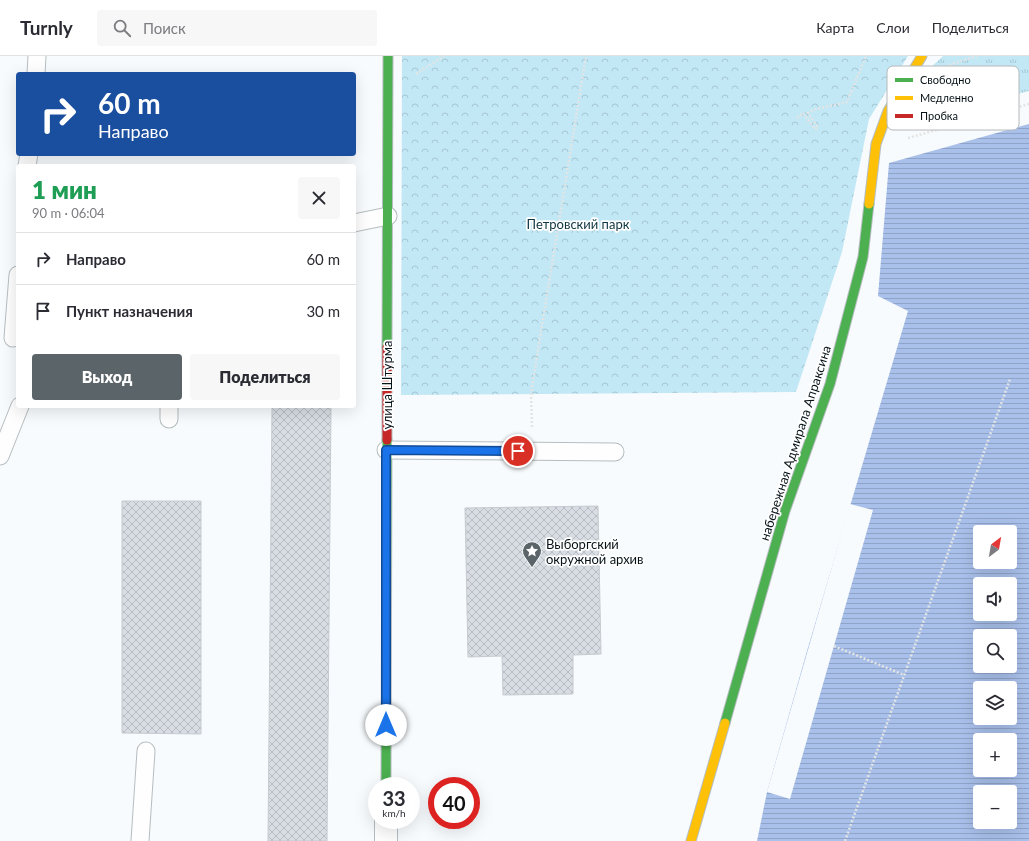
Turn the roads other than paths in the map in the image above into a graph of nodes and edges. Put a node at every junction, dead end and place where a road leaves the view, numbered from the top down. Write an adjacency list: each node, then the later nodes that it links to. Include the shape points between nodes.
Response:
1 (37, 56): 5 (lane)
2 (388, 56): 7 (street, улица Штурма)
3 (922, 56): 4 (street, набережная Адмирала Апраксина)
4 (916, 66)
5 (36, 72)
6 (887, 114): 20 (street, набережная Адмирала Апраксина, via 876,144 863,257 830,384 785,511)
7 (388, 216): 8 (lane); 12 (street, улица Штурма)
8 (356, 223)
9 (16, 296): 10 (lane)
10 (12, 338)
11 (19, 408): 14 (lane)
12 (386, 450): 13 (lane); 16 (street, улица Штурма)
13 (615, 452)
14 (0, 456)
15 (146, 751): 18 (lane)
16 (386, 777)
17 (386, 829): 19 (street)
18 (140, 841)
19 (386, 841)
20 (691, 841)

